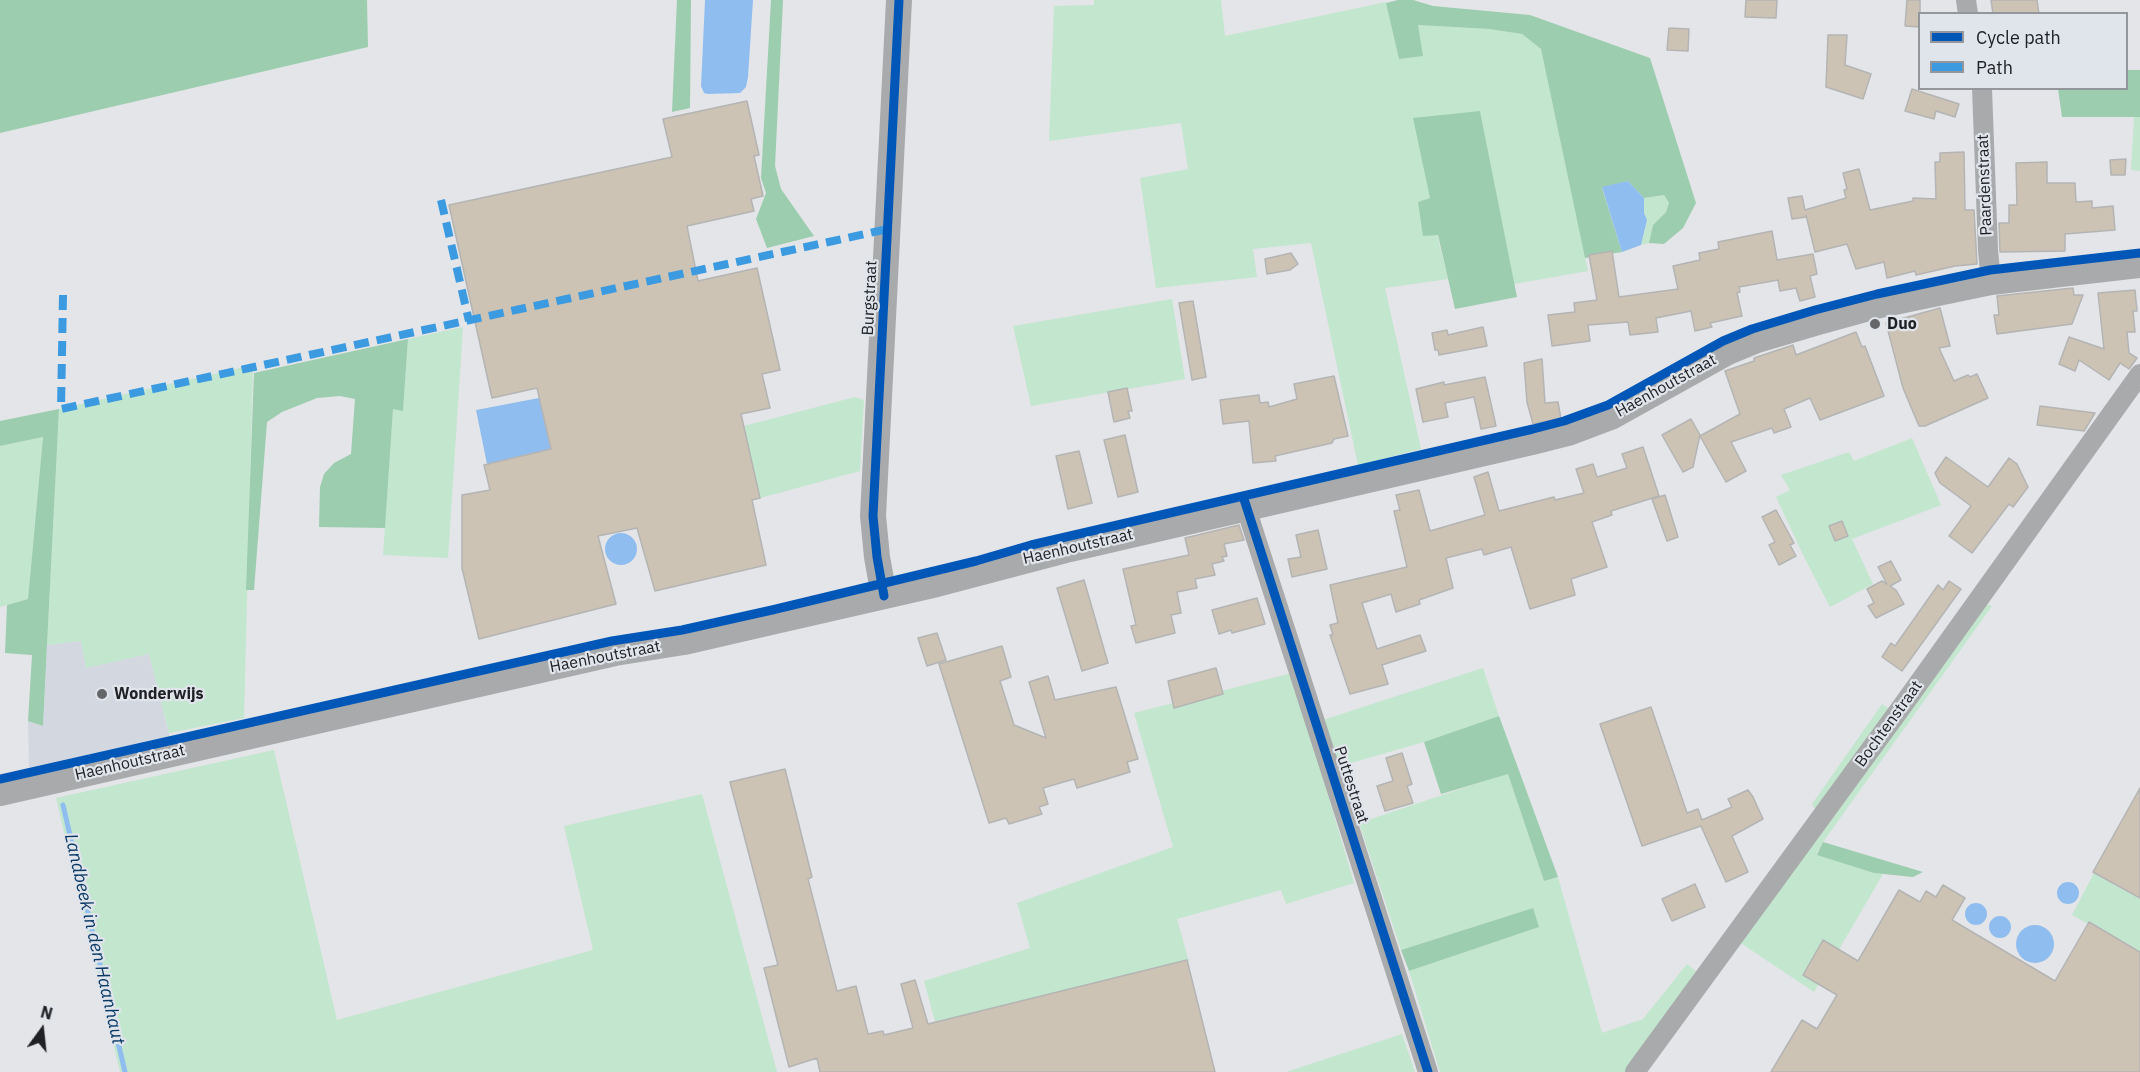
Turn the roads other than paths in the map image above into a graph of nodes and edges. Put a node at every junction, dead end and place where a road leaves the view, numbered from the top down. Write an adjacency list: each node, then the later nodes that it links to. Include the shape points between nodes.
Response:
1 (899, 0): 7 (street, Burgstraat, via 873,516)
2 (1982, 90): 4 (street, Paardenstraat)
3 (2140, 265): 4 (street, Haenhoutstraat)
4 (1991, 282): 6 (street, Haenhoutstraat, via 1880,305 1756,340 1613,416 1568,433)
5 (2140, 374): 10 (street, Bochtenstraat)
6 (1245, 508): 7 (street, Haenhoutstraat); 9 (street, Puttestraat)
7 (884, 596): 8 (street, Haenhoutstraat)
8 (0, 793)
9 (1428, 1072)
10 (1635, 1072)

